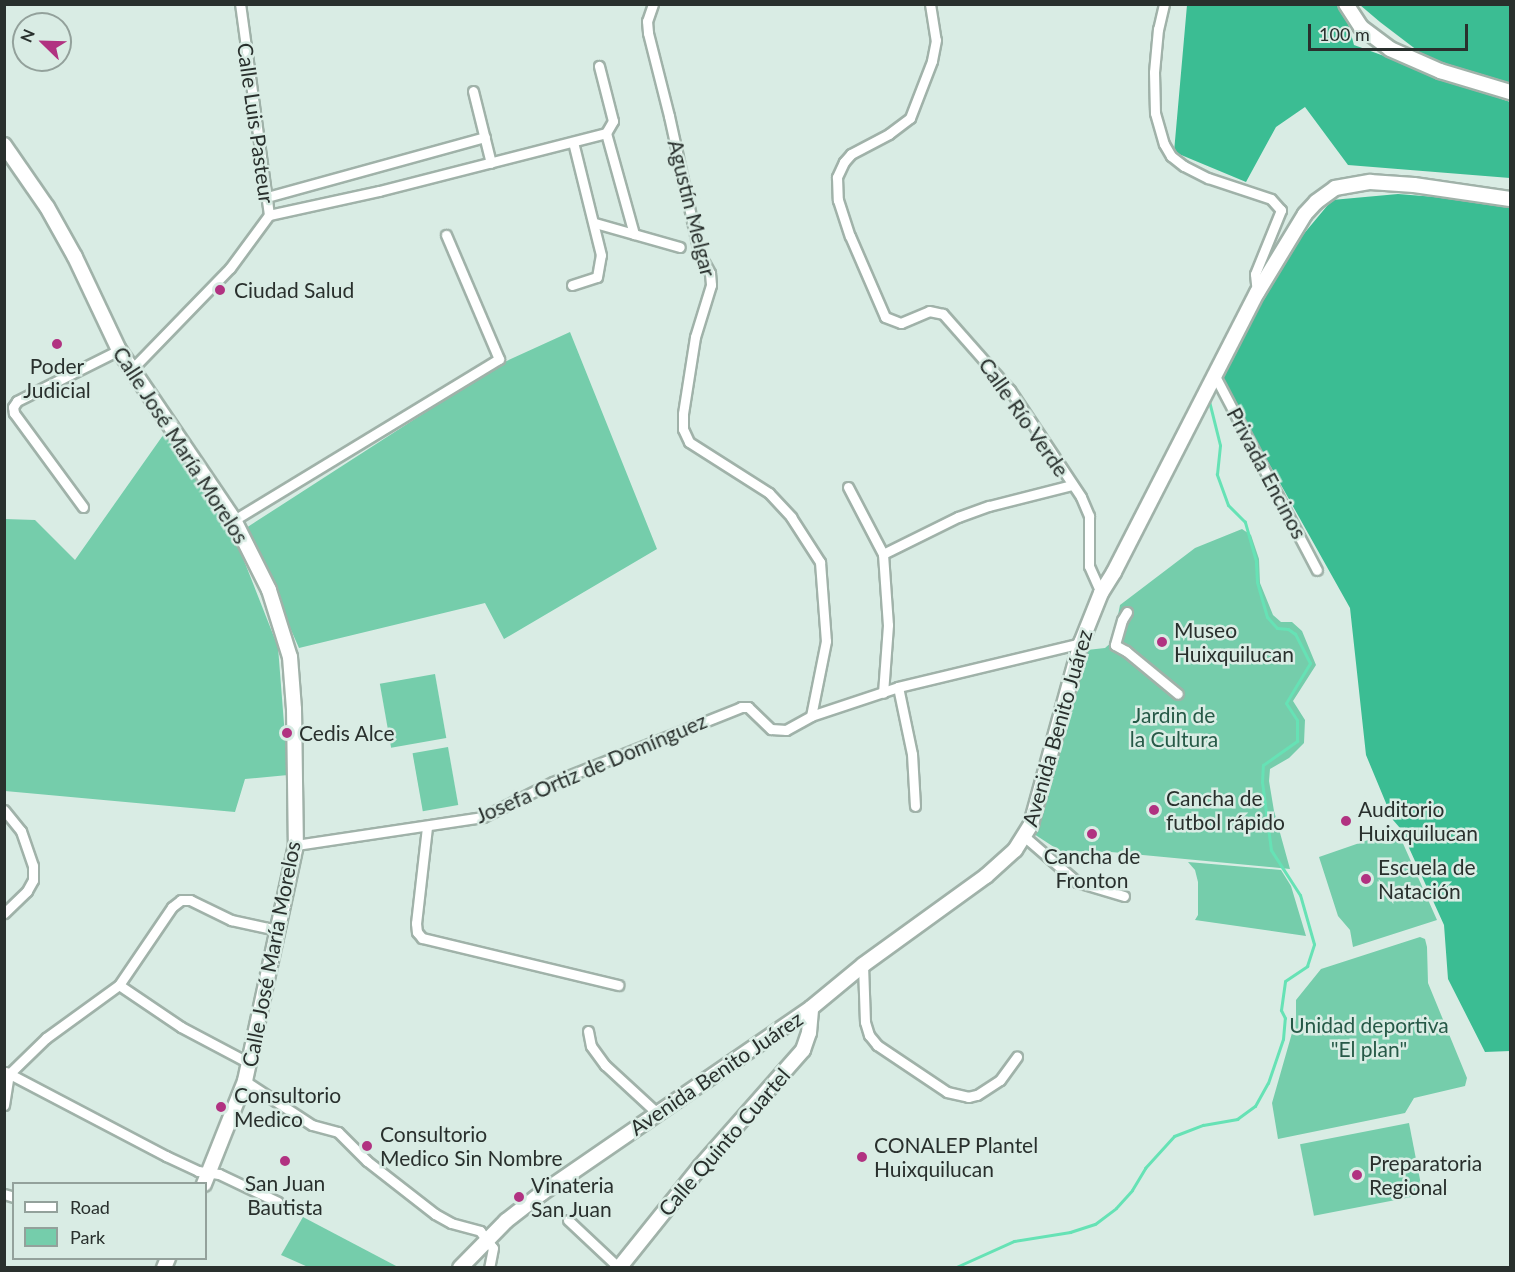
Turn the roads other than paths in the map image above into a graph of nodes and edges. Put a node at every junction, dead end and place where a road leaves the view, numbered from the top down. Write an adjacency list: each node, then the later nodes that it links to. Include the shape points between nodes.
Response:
1 (240, 4): 15 (street, Calle Luis Pasteur)
2 (653, 4): 40 (street, Agustín Melgar, via 647,21 648,33 699,253 710,273 711,285 697,328 683,429 689,442 709,457 769,493 791,517 820,562 826,641)
3 (930, 4): 28 (street, Calle Río Verde, via 936,40 910,118 844,162 837,177 838,200 885,317 901,323 937,311 948,318 1010,390)
4 (1164, 4): 24 (street, via 1154,72 1155,113 1164,144 1184,166 1271,199 1281,210 1255,274)
5 (1346, 4): 8 (main road, via 1361,27 1390,49 1440,71)
6 (599, 66): 9 (street, via 613,121)
7 (472, 92): 10 (street)
8 (1510, 92)
9 (606, 133): 11 (street); 20 (street)
10 (485, 137): 13 (street); 14 (street)
11 (573, 142): 13 (street); 19 (street)
12 (4, 145): 25 (main road, Calle José María Morelos, via 47,207)
13 (491, 163): 17 (street)
14 (312, 185): 15 (street); 17 (street)
15 (267, 197): 18 (street, Calle Luis Pasteur)
16 (1510, 199): 24 (main road, Avenida Benito Juárez, via 1370,182 1335,188 1305,214)
17 (315, 205): 18 (street)
18 (269, 215): 26 (street, Calle Luis Pasteur, via 230,268)
19 (595, 223): 20 (street); 23 (street, via 601,267 597,277)
20 (634, 234): 22 (street)
21 (446, 235): 31 (street, via 499,359)
22 (680, 247)
23 (572, 285)
24 (1257, 293): 27 (main road, Avenida Benito Juárez)
25 (119, 350): 26 (main road, Calle José María Morelos); 30 (street, via 17,401 13,407)
26 (131, 370): 31 (main road, Calle José María Morelos)
27 (1215, 376): 33 (street, Privada Encinos); 34 (main road, Avenida Benito Juárez)
28 (1072, 485): 32 (street, via 958,517); 34 (street, Calle Río Verde, via 1089,516 1088,558)
29 (848, 488): 32 (street)
30 (83, 507)
31 (234, 520): 45 (main road, Calle José María Morelos, via 269,590 290,657)
32 (883, 554): 38 (street, via 888,625)
33 (1317, 570)
34 (1101, 593): 36 (main road, Avenida Benito Juárez)
35 (1127, 612): 39 (street, via 1115,645)
36 (1081, 643): 37 (street, Josefa Ortiz de Domínguez); 44 (main road, Avenida Benito Juárez)
37 (898, 687): 38 (street, Josefa Ortiz de Domínguez); 41 (street, via 912,754)
38 (883, 693): 40 (street, Josefa Ortiz de Domínguez)
39 (1178, 694)
40 (811, 716): 43 (street, Josefa Ortiz de Domínguez, via 786,730 771,729 748,707 741,706 553,782 483,817)
41 (915, 806)
42 (4, 810): 47 (street, via 21,831 33,866 33,880)
43 (427, 827): 45 (street, Josefa Ortiz de Domínguez); 51 (street, via 416,923 422,938)
44 (1025, 837): 46 (street, via 1077,882); 49 (main road, Avenida Benito Juárez, via 986,876)
45 (296, 845): 48 (main road, Calle José María Morelos)
46 (1124, 896)
47 (4, 914)
48 (277, 930): 50 (street, via 231,920 190,900 181,900 172,907); 55 (main road, Calle José María Morelos)
49 (863, 966): 52 (main road, Avenida Benito Juárez); 54 (street, via 869,1035 877,1045 947,1092 977,1095 1000,1080)
50 (119, 985): 55 (street, via 181,1027); 56 (street)
51 (618, 985)
52 (811, 1008): 59 (main road, Avenida Benito Juárez); 64 (main road, Calle Quinto Cuartel, via 808,1033 799,1055 721,1142)
53 (588, 1031): 59 (street, via 591,1046 605,1065)
54 (1017, 1057)
55 (249, 1062): 57 (main road, Calle José María Morelos)
56 (7, 1072): 58 (street); 60 (street)
57 (245, 1081): 60 (main road, Calle José María Morelos); 63 (street, via 312,1125 338,1132 367,1161 435,1214 480,1231)
58 (4, 1106)
59 (657, 1113): 63 (main road, Avenida Benito Juárez, via 542,1193)
60 (206, 1178): 61 (street, via 219,1174)
61 (278, 1202)
62 (568, 1220): 64 (street)
63 (489, 1239): 65 (main road, Avenida Benito Juárez); 66 (street, via 493,1248)
64 (619, 1267)
65 (460, 1268)
66 (489, 1268)

